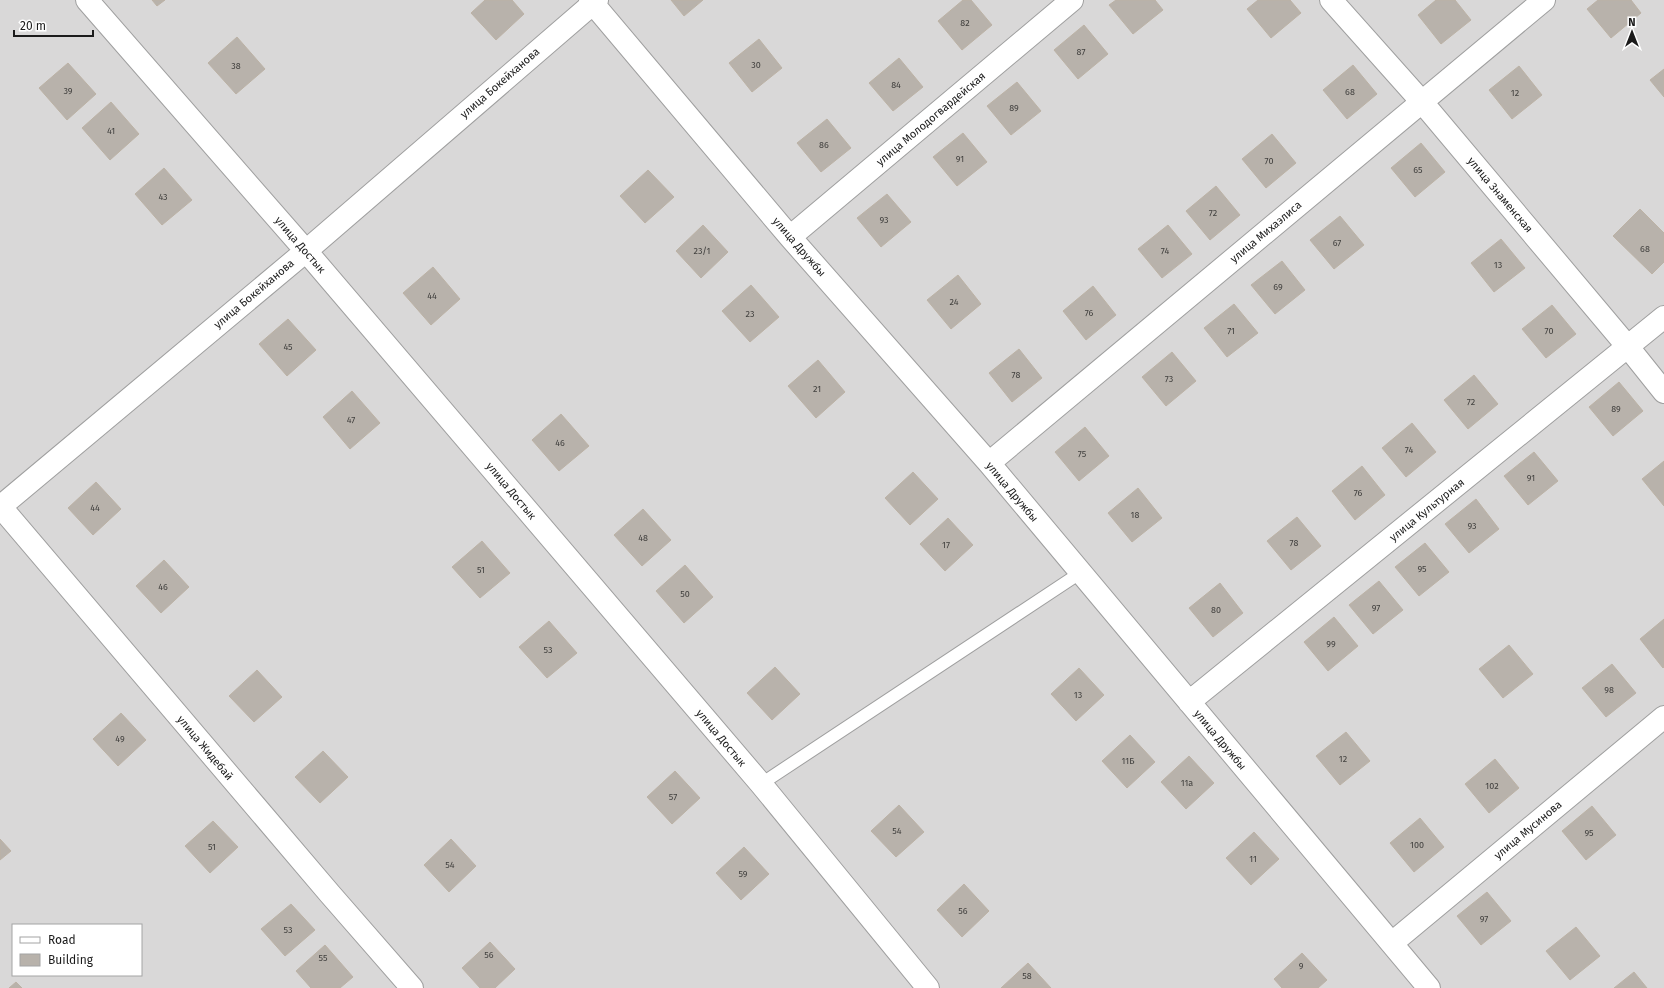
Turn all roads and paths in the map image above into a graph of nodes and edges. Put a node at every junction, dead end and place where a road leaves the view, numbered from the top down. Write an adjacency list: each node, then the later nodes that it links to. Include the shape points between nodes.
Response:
1 (87, 0): 8 (street, улица Достык)
2 (1072, 0): 7 (street, улица Молодогвардейская)
3 (1331, 0): 6 (street, улица Знаменская)
4 (1544, 0): 6 (street, улица Михаэлиса)
5 (593, 1): 7 (street, улица Дружбы); 8 (street, улица Бокейханова)
6 (1422, 102): 10 (street, улица Знаменская); 12 (street, улица Михаэлиса)
7 (790, 237): 12 (street, улица Дружбы)
8 (306, 251): 13 (street, улица Бокейханова); 17 (street, улица Достык)
9 (1664, 317): 10 (street, улица Культурная)
10 (1628, 347): 11 (street, улица Знаменская); 15 (street, улица Культурная)
11 (1664, 392)
12 (989, 463): 14 (street, улица Дружбы)
13 (0, 506): 19 (street, улица Жидебай)
14 (1080, 573): 15 (street, улица Дружбы); 17 (lane)
15 (1189, 702): 18 (street, улица Дружбы)
16 (1664, 717): 18 (street, улица Мусинова)
17 (761, 784): 20 (street, улица Достык)
18 (1392, 943): 21 (street, улица Дружбы)
19 (412, 988)
20 (928, 988)
21 (1429, 988)

